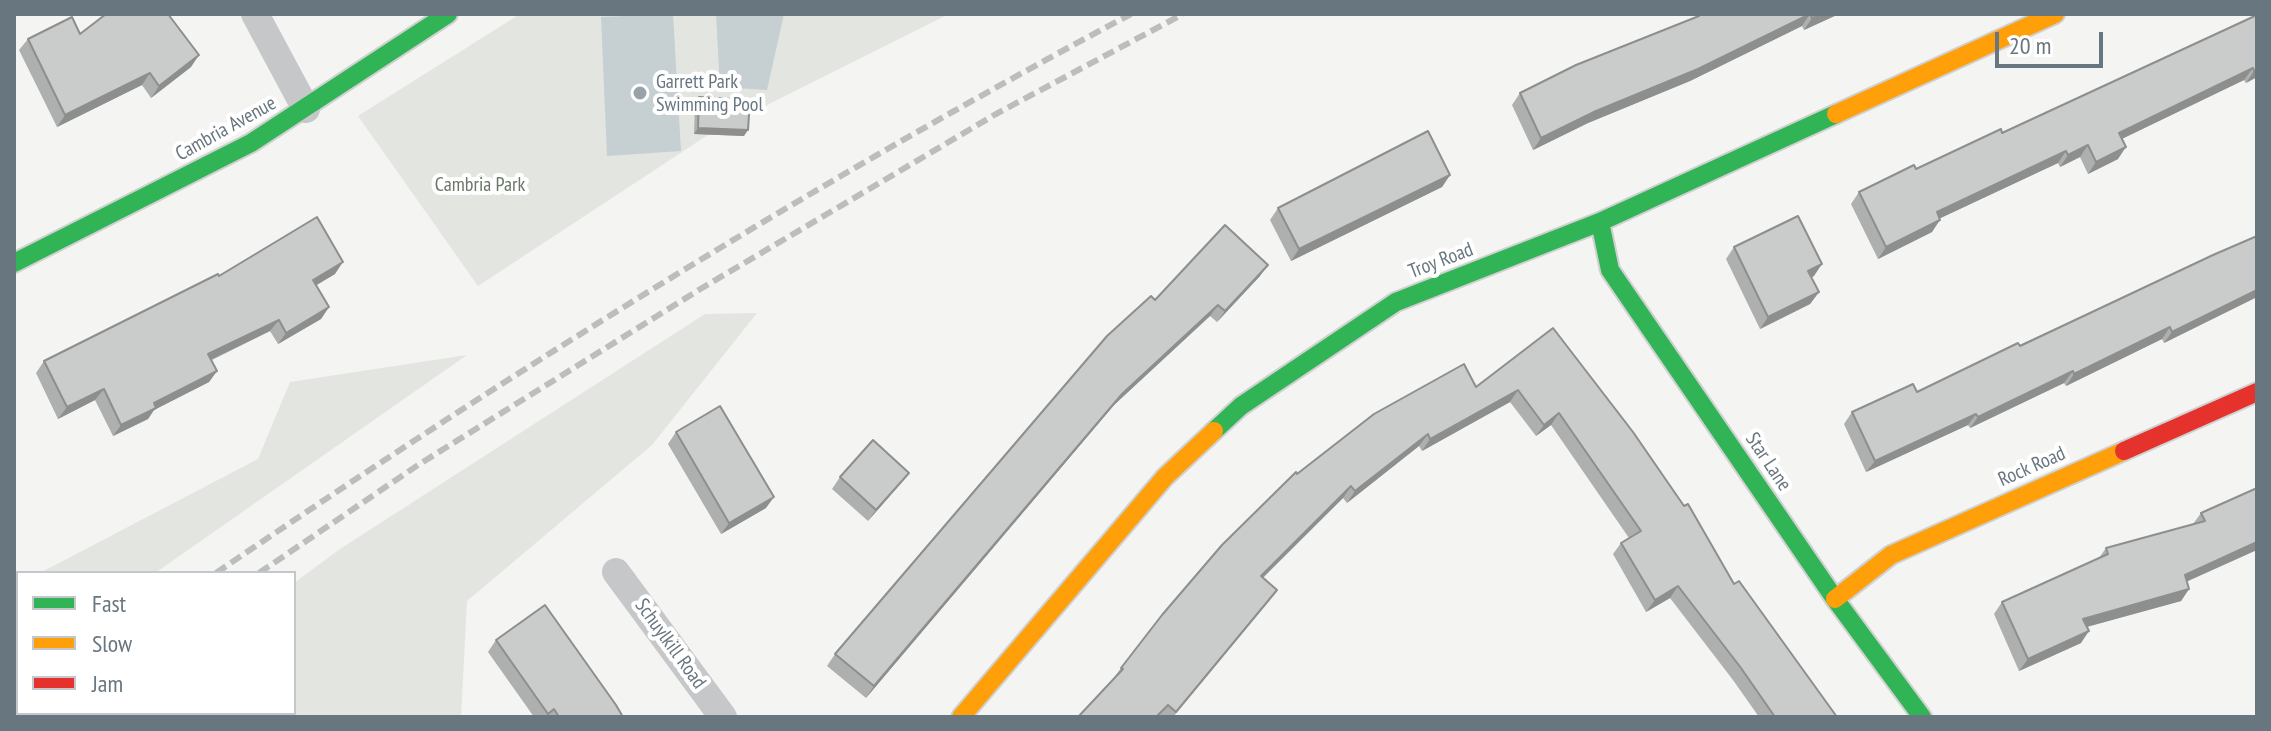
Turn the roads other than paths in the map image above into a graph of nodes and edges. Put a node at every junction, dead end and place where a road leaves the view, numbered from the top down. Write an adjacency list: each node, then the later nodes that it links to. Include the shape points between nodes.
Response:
1 (255, 14): 4 (street)
2 (448, 14): 4 (street, Cambria Avenue)
3 (2055, 14): 5 (street, Troy Road)
4 (306, 109): 6 (street, Cambria Avenue, via 251,143)
5 (1600, 222): 9 (street, Star Lane, via 1610,270); 11 (street, Troy Road, via 1396,302 1241,406 1165,477)
6 (14, 263)
7 (2257, 392): 9 (street, Rock Road, via 1891,555)
8 (616, 572): 10 (street, Schuylkill Road)
9 (1835, 599): 12 (street, Star Lane)
10 (723, 717)
11 (961, 717)
12 (1922, 717)

